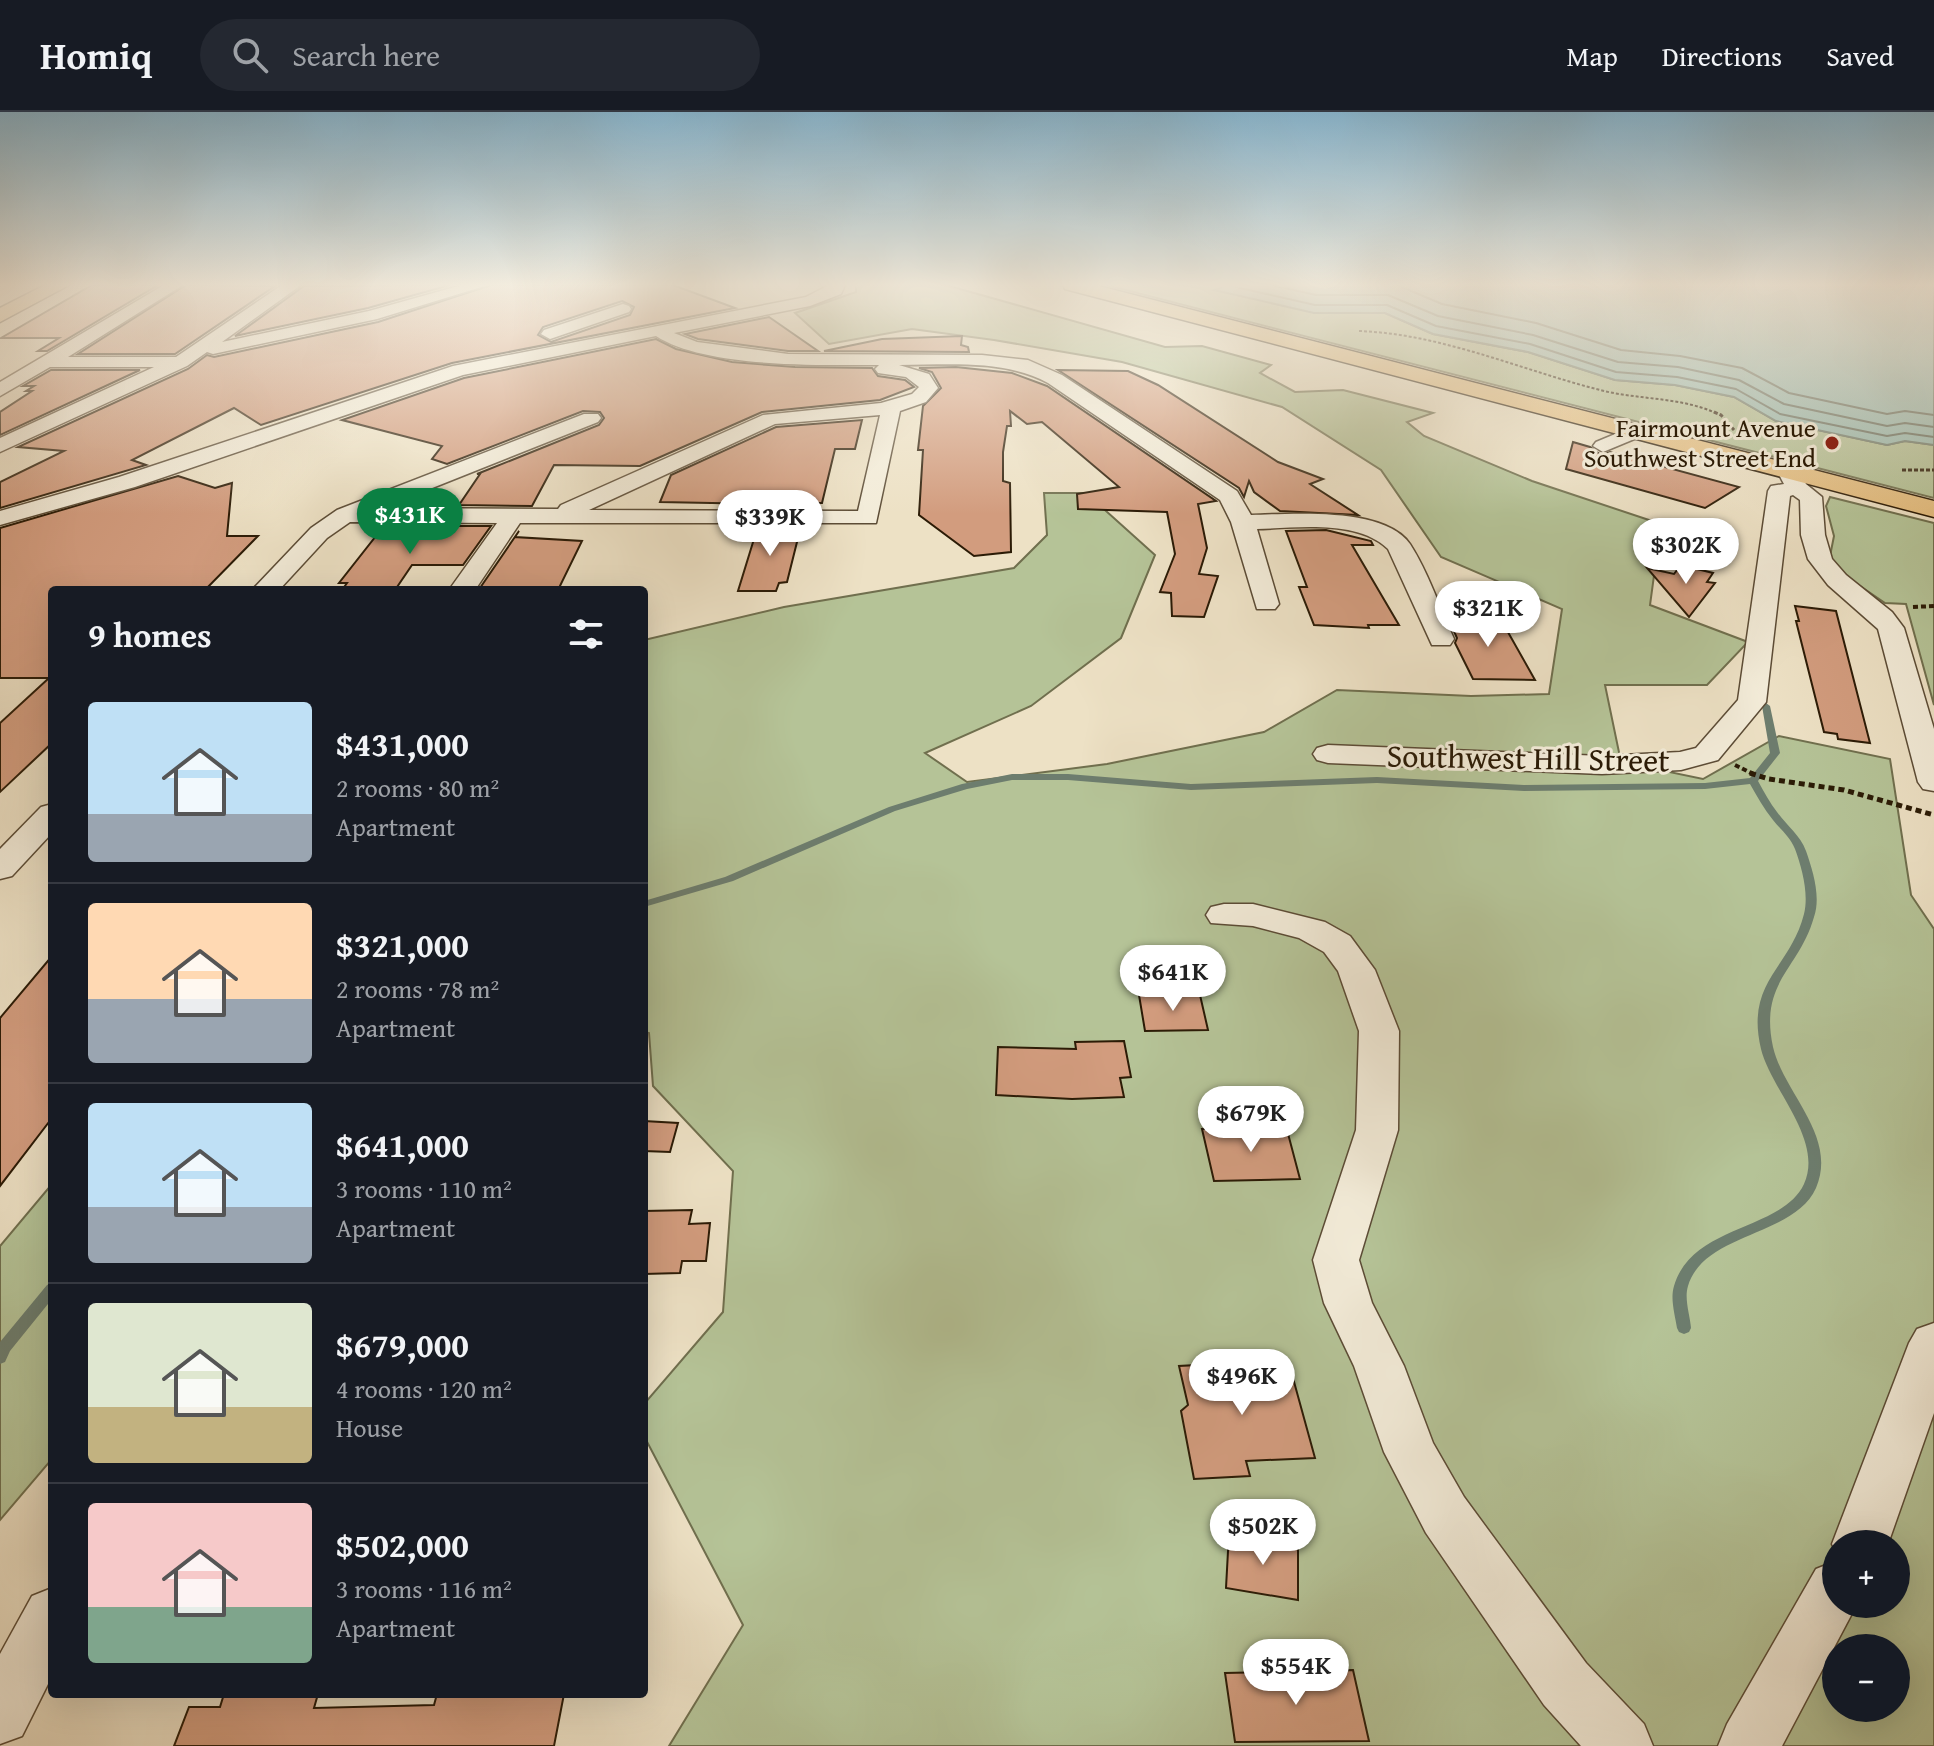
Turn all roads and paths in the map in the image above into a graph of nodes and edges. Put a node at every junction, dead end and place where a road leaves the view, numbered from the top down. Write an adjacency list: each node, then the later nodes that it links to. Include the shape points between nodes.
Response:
1 (74, 361): 9 (street)
2 (181, 361): 15 (street)
3 (505, 361): 24 (street, via 406,386 127,482)
4 (807, 361): 11 (street, via 914,374 928,383 925,395)
5 (994, 361): 25 (street, via 1028,365 1055,379 1229,496)
6 (1367, 361): 13 (main road)
7 (1510, 361): 14 (path, via 1605,391 1684,400 1721,415)
8 (16, 362): 9 (street)
9 (48, 362): 10 (street)
10 (0, 390)
11 (891, 408): 23 (street, via 770,419); 23 (street, via 868,518)
12 (591, 418): 21 (street)
13 (1637, 431): 16 (street); 19 (main road)
14 (1739, 434)
15 (0, 446)
16 (1603, 446)
17 (1895, 470): 18 (path)
18 (1934, 470)
19 (1792, 479): 20 (main road); 30 (street, Southwest Hill Street, via 1779,491 1752,702 1707,754 1681,761 1602,765); 32 (street, via 1811,497 1815,548 1825,567 1880,612 1891,628)
20 (1934, 509)
21 (345, 515): 22 (street); 26 (street, via 319,533)
22 (513, 516): 23 (street); 27 (street)
23 (556, 516)
24 (0, 518)
25 (1243, 522): 28 (street); 29 (street, via 1371,528 1395,540)
26 (269, 586)
27 (465, 586)
28 (1266, 604)
29 (1441, 639)
30 (1328, 754)
31 (1748, 774): 33 (path, via 1881,797)
32 (1934, 782)
33 (1934, 815)
34 (48, 818): 35 (street)
35 (25, 844): 36 (street)
36 (0, 869)
37 (1224, 915): 43 (street, via 1253,915 1312,930 1337,944 1356,970 1379,1031 1377,1130 1336,1260 1348,1303 1379,1366 1410,1452 1445,1515 1565,1684)
38 (1934, 1343): 39 (street)
39 (1865, 1530)
40 (1822, 1613): 44 (street)
41 (48, 1624): 42 (street)
42 (0, 1714)
43 (1622, 1746)
44 (1749, 1746)

